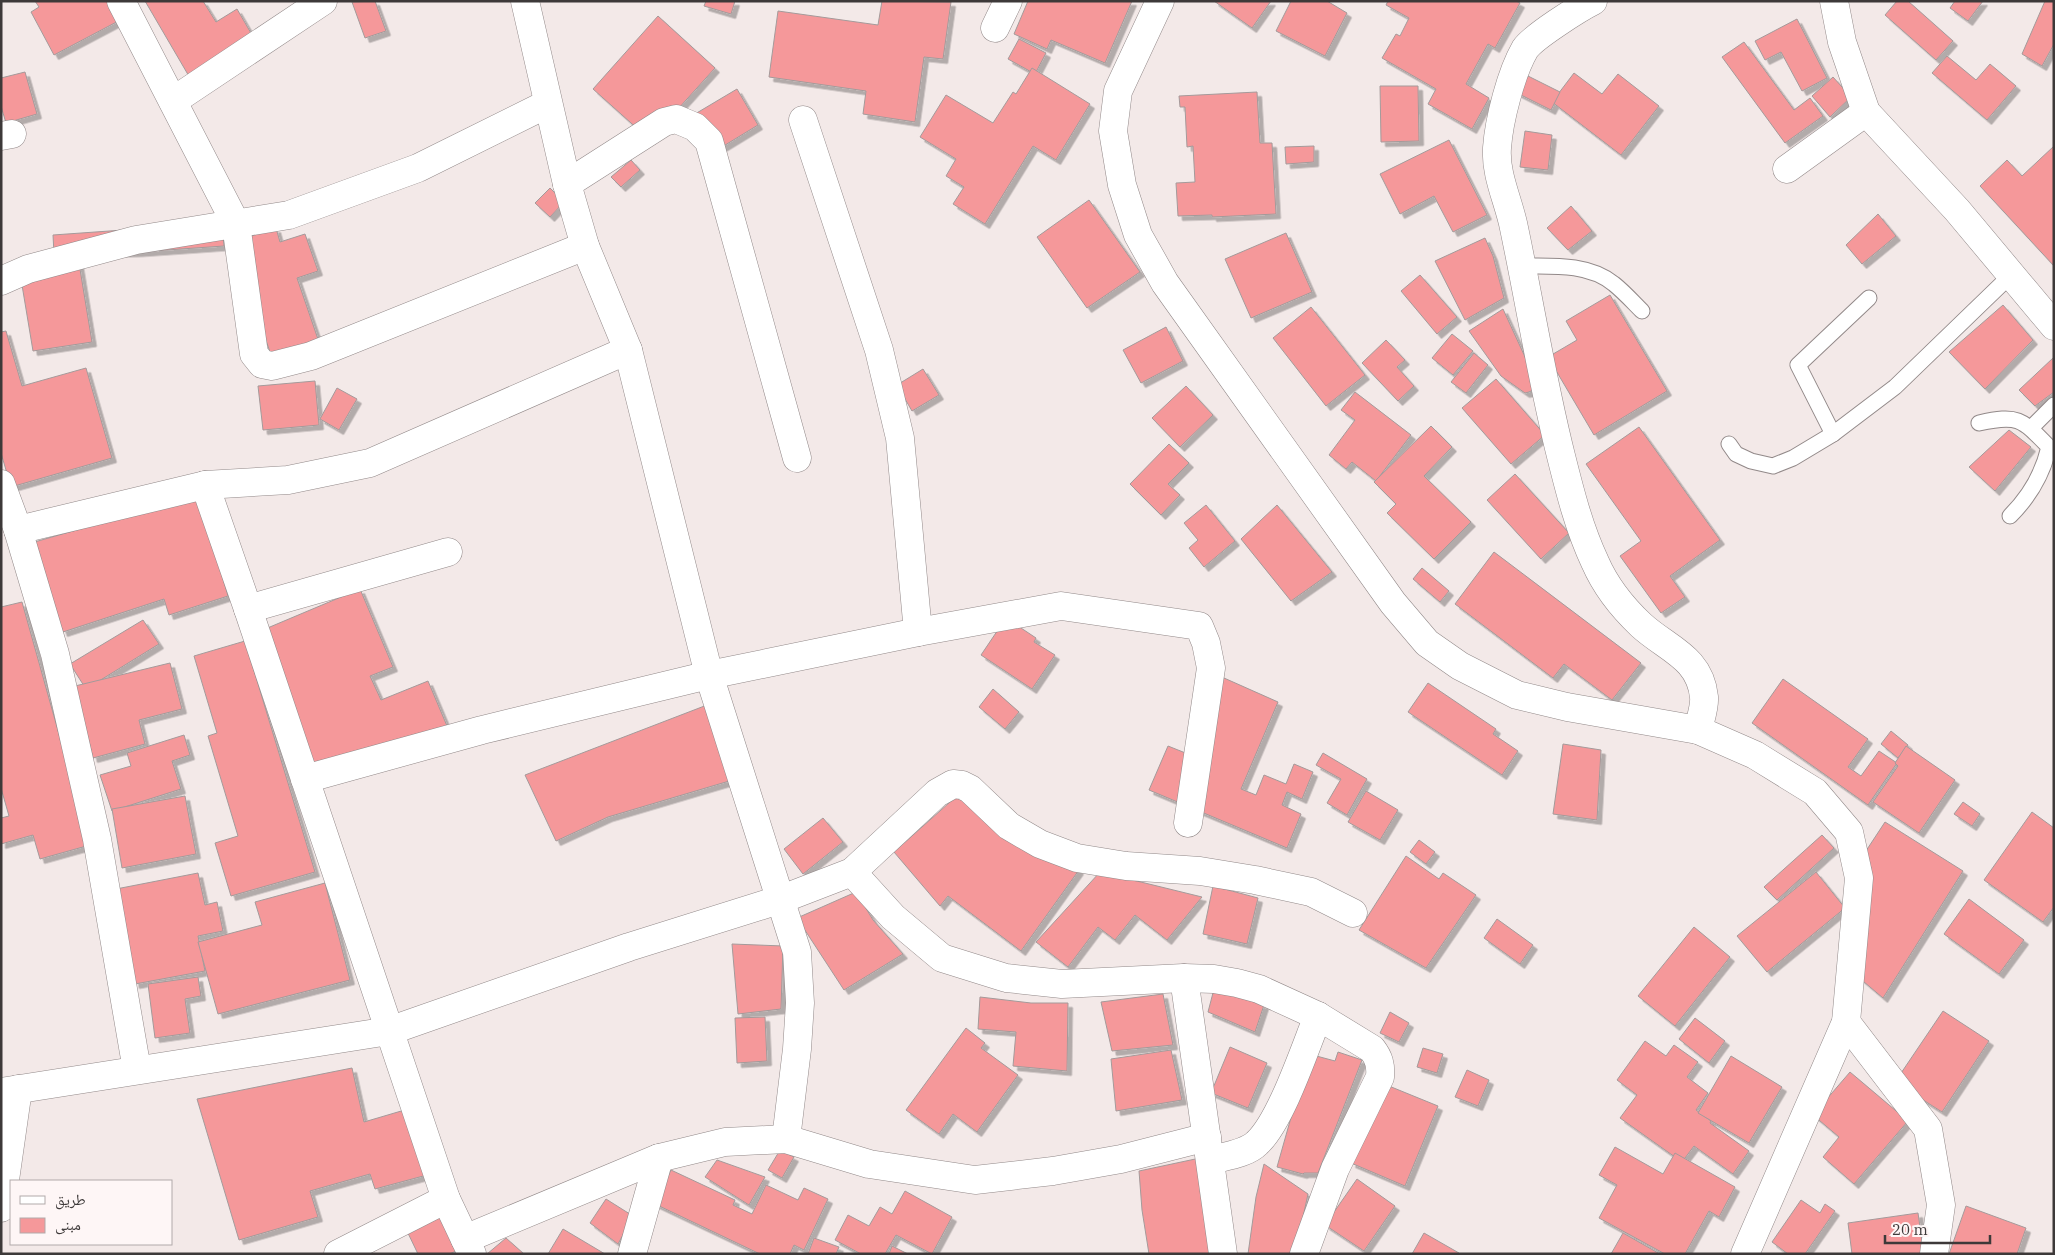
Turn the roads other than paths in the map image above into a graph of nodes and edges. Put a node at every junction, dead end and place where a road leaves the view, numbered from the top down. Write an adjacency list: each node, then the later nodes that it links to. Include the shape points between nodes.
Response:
1 (122, 1): 9 (street)
2 (323, 1): 9 (street)
3 (525, 1): 10 (street)
4 (1008, 1): 8 (street)
5 (1160, 1): 38 (street, via 1118,91 1113,131 1122,185 1138,235 1165,283 1393,602 1428,644 1460,666 1517,695)
6 (1593, 1): 17 (street, via 1526,47 1506,96 1497,149)
7 (1834, 1): 11 (street, via 1842,42)
8 (996, 28)
9 (173, 102): 15 (street)
10 (547, 104): 14 (street); 15 (street, via 418,168 289,215)
11 (1866, 112): 13 (street); 18 (street)
12 (803, 120): 36 (street, via 879,350 900,438)
13 (1787, 169)
14 (567, 184): 16 (street); 29 (street, via 664,122 676,119 695,127 708,141)
15 (236, 224): 16 (street, via 254,354 262,364 272,366 311,356); 19 (street, via 136,240 28,269)
16 (585, 246): 23 (street)
17 (1520, 266): 21 (lane, via 1573,267 1593,273 1612,283); 38 (street, via 1553,425 1578,519 1596,564 1615,596 1642,626 1684,656 1698,675 1705,699)
18 (2012, 274): 22 (street); 27 (lane, via 1895,388)
19 (1, 281)
20 (1869, 298): 27 (lane, via 1798,365)
21 (1642, 311)
22 (2054, 326)
23 (628, 350): 31 (street, via 370,463 288,480); 37 (street)
24 (2054, 405): 26 (lane)
25 (1979, 423): 26 (lane, via 2011,418)
26 (2031, 428): 32 (lane, via 2049,447 2027,497)
27 (1833, 434): 28 (lane, via 1773,466 1736,454)
28 (1729, 444)
29 (797, 458)
30 (1, 484): 33 (street)
31 (204, 485): 33 (street); 35 (street)
32 (2010, 516)
33 (18, 530): 48 (street, via 55,654 97,839)
34 (448, 552): 35 (street)
35 (248, 609): 39 (street)
36 (918, 632): 37 (street); 40 (street, via 1061,606 1199,626 1212,668)
37 (710, 675): 39 (street, via 482,730); 42 (street)
38 (1698, 730): 46 (street, via 1755,755 1815,792 1849,832 1859,878)
39 (305, 779): 47 (street)
40 (1188, 823)
41 (852, 872): 42 (street); 43 (street, via 937,793 953,784 970,789 1009,826 1040,844 1077,858 1255,880 1311,892); 44 (street, via 893,917 942,958 1006,978 1062,984)
42 (782, 899): 47 (street); 50 (street, via 797,952 800,1003)
43 (1353, 913)
44 (1184, 978): 45 (street, via 1214,979 1259,989); 51 (street)
45 (1318, 1016): 51 (street, via 1278,1111 1257,1144 1242,1152); 59 (street, via 1372,1049 1378,1057 1380,1077 1335,1169)
46 (1846, 1022): 60 (street); 61 (street, via 1928,1129 1941,1205)
47 (389, 1030): 48 (street); 53 (street)
48 (137, 1070): 49 (street)
49 (10, 1090): 54 (street)
50 (786, 1139): 51 (street, via 869,1164 975,1180); 52 (street, via 725,1142)
51 (1209, 1149): 58 (street)
52 (659, 1158): 55 (street); 57 (street)
53 (446, 1199): 55 (street); 56 (street)
54 (1, 1208)
55 (469, 1247)
56 (338, 1254)
57 (632, 1254)
58 (1223, 1254)
59 (1304, 1254)
60 (1745, 1254)
61 (1934, 1254)

